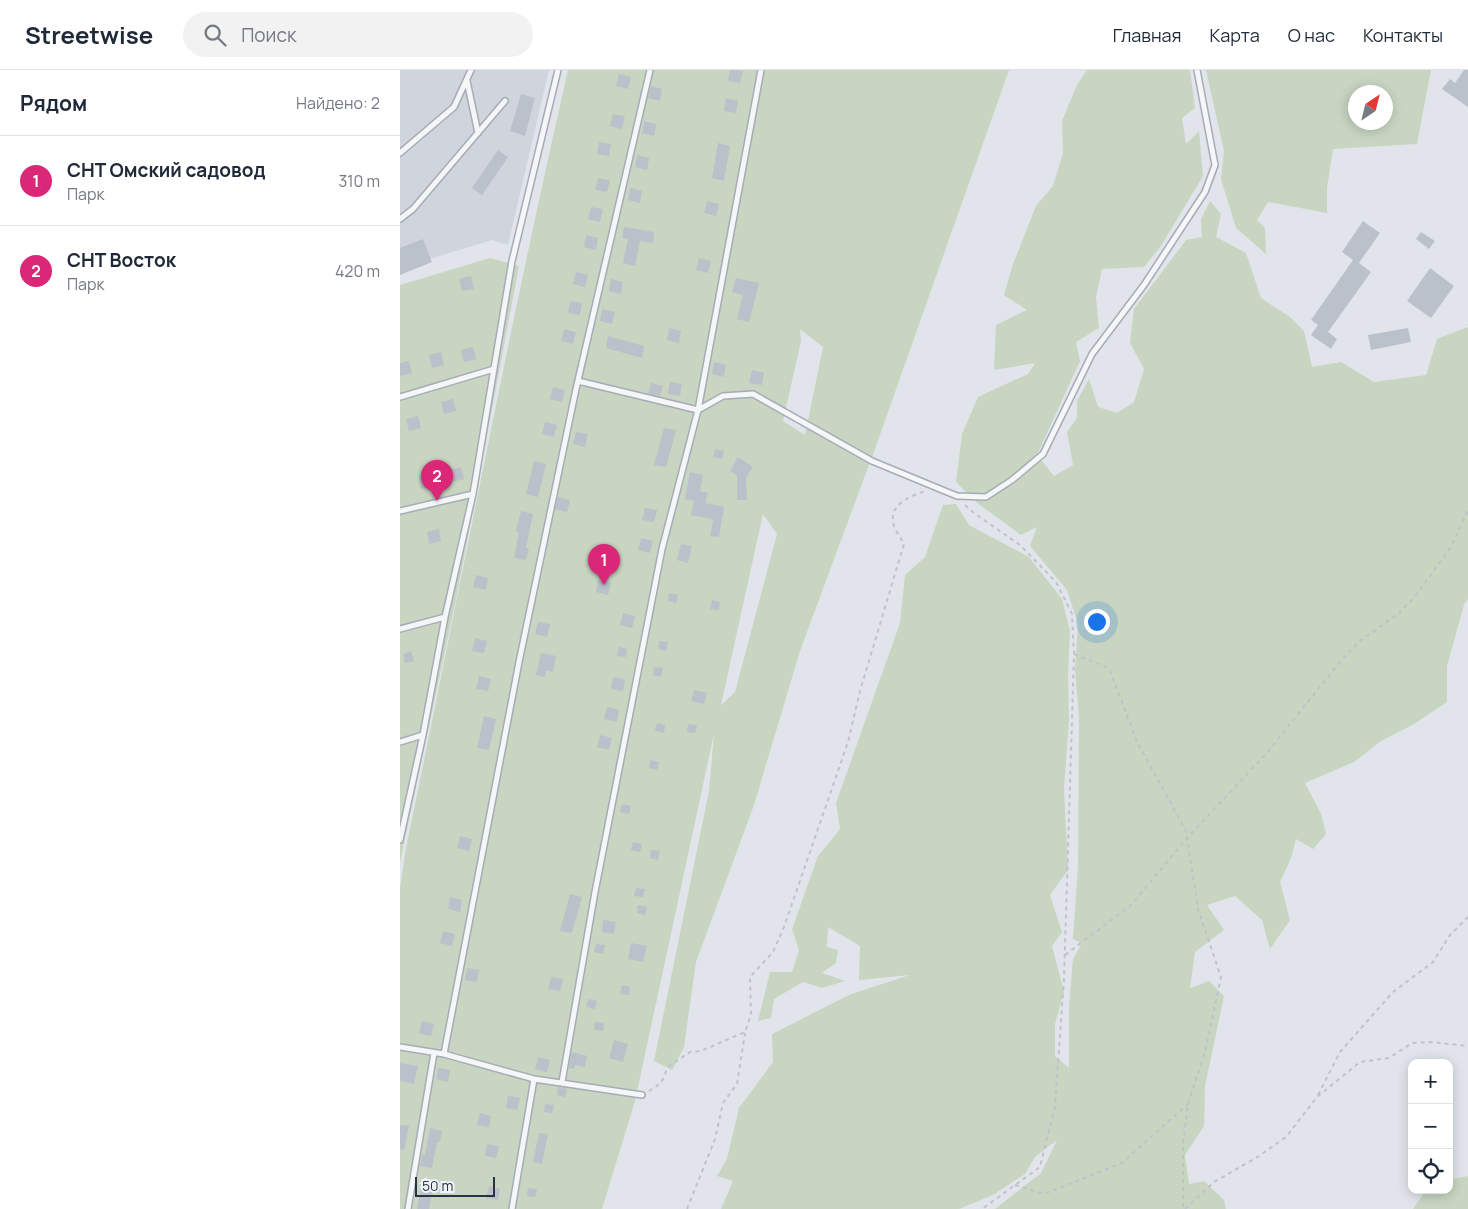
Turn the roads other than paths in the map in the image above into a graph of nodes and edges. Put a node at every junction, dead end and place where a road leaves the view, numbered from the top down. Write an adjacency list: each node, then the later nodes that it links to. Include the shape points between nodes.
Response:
1 (472, 70): 6 (lane)
2 (558, 70): 11 (lane, via 512,262)
3 (650, 70): 12 (lane)
4 (761, 70): 14 (lane)
5 (1197, 70): 14 (lane, via 1213,145 1214,165 1205,192 1144,285 1092,354 1043,454 1012,480 986,497 957,496 872,461 753,394 723,396)
6 (467, 80): 8 (lane); 9 (lane, via 454,107)
7 (506, 101): 8 (lane)
8 (478, 133): 10 (lane, via 413,209)
9 (400, 153)
10 (400, 219)
11 (494, 369): 13 (lane); 15 (lane)
12 (578, 381): 14 (lane); 24 (lane, via 519,662)
13 (400, 397)
14 (698, 410): 26 (lane, via 662,549)
15 (474, 494): 16 (lane); 17 (lane)
16 (400, 511)
17 (445, 617): 18 (lane); 19 (lane)
18 (400, 629)
19 (423, 735): 20 (lane); 21 (lane)
20 (400, 742)
21 (400, 840)
22 (400, 1046): 23 (lane)
23 (434, 1053): 24 (lane); 28 (lane)
24 (444, 1054): 25 (lane)
25 (534, 1078): 26 (lane); 29 (lane)
26 (562, 1082): 27 (lane)
27 (642, 1095)
28 (408, 1209)
29 (512, 1209)

